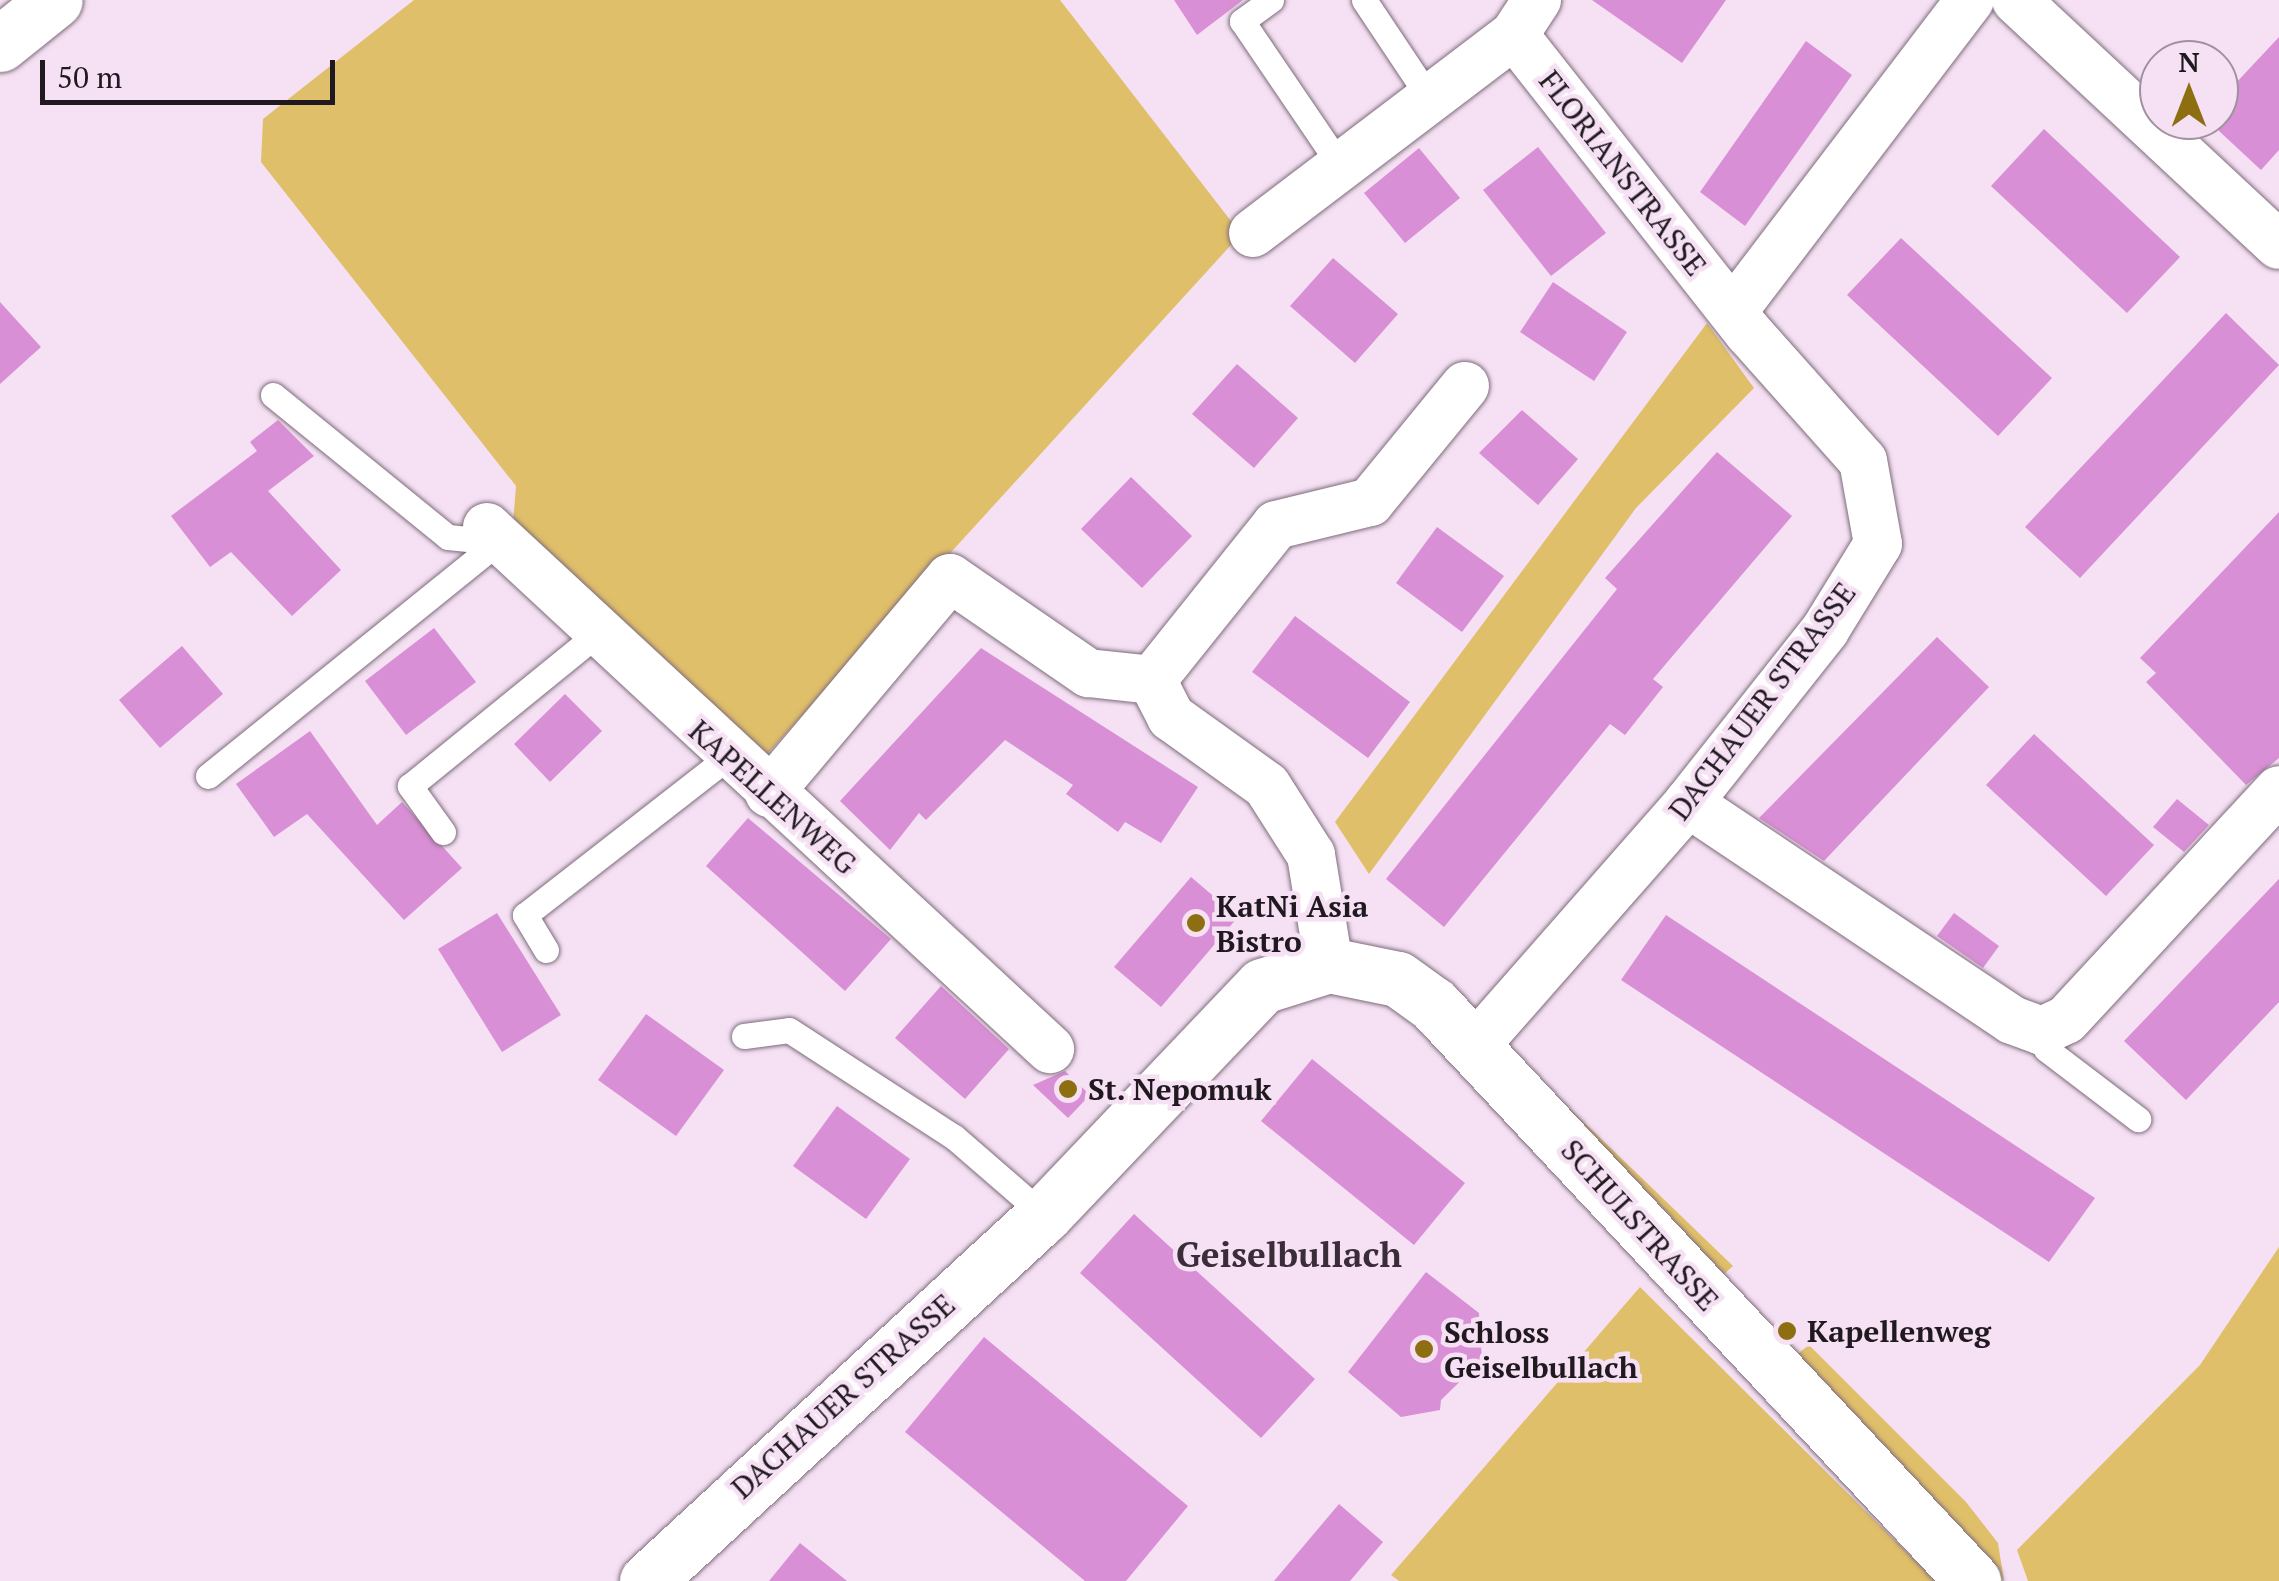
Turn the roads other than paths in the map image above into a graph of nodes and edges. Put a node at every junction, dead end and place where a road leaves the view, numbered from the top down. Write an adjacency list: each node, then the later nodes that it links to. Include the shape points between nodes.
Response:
1 (55, 0): 7 (main road)
2 (1271, 0): 9 (lane, via 1242,21)
3 (1364, 0): 8 (lane)
4 (1970, 0): 12 (street)
5 (2016, 0): 11 (street)
6 (1526, 17): 8 (street, FLORIANSTRASSE); 12 (street, FLORIANSTRASSE)
7 (0, 44)
8 (1430, 99): 9 (street, FLORIANSTRASSE)
9 (1338, 162): 10 (street, FLORIANSTRASSE)
10 (1253, 233)
11 (2279, 245)
12 (1733, 311): 22 (street, DACHAUER STRASSE, via 1863,461 1878,544 1825,630)
13 (1464, 386): 17 (street, via 1370,502 1276,525)
14 (272, 396): 15 (lane, via 448,537)
15 (492, 534): 16 (street, KAPELLENWEG); 19 (lane)
16 (597, 634): 18 (street, KAPELLENWEG); 23 (lane, via 410,786)
17 (1152, 680): 21 (street, via 1088,674 950,578); 25 (street, via 1171,718 1268,786 1294,817 1311,855)
18 (728, 757): 21 (street, KAPELLENWEG); 24 (lane, via 526,915)
19 (208, 776)
20 (2279, 790): 27 (street, via 2066,1020)
21 (769, 793): 30 (street, KAPELLENWEG)
22 (1688, 803): 27 (street, via 2012,1020); 29 (street, DACHAUER STRASSE)
23 (443, 832)
24 (546, 950)
25 (1329, 965): 26 (main road, SCHULSTRASSE); 29 (main road, SCHULSTRASSE, via 1398,979)
26 (1262, 986): 32 (main road, DACHAUER STRASSE)
27 (2042, 1031): 31 (lane, via 2046,1049)
28 (744, 1036): 32 (lane, via 789,1030 954,1137)
29 (1474, 1047): 34 (main road, SCHULSTRASSE)
30 (1050, 1049)
31 (2138, 1119)
32 (1044, 1214): 33 (main road, DACHAUER STRASSE)
33 (647, 1581)
34 (1973, 1581)

